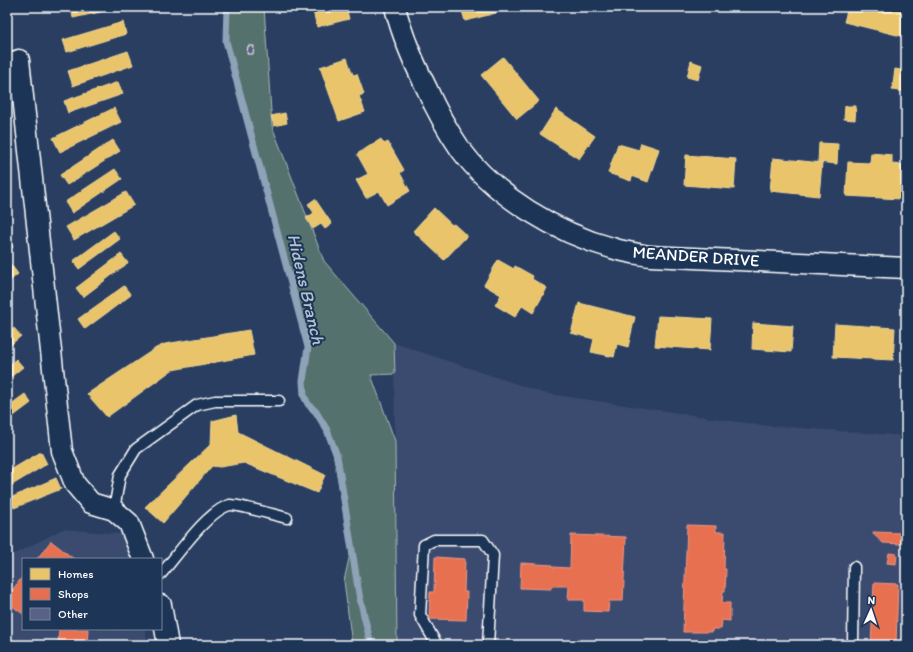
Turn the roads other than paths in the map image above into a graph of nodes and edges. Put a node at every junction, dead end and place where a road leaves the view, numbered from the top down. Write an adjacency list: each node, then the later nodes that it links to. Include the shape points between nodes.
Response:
1 (395, 7): 3 (street, MEANDER DRIVE, via 414,63 435,108 461,150 507,196 533,214 568,232 612,248 650,256)
2 (19, 60): 5 (street, via 62,451 75,484 90,503)
3 (906, 268)
4 (279, 401): 5 (lane, via 215,401 197,405 136,449 120,475)
5 (114, 510): 7 (street, via 129,523)
6 (287, 518): 9 (lane, via 231,505 218,510 207,519)
7 (143, 558)
8 (854, 567): 14 (lane)
9 (162, 573)
10 (162, 611): 11 (street)
11 (168, 645)
12 (437, 645): 13 (lane, via 420,615 424,545 434,540 483,540 493,555)
13 (488, 645)
14 (853, 645)

